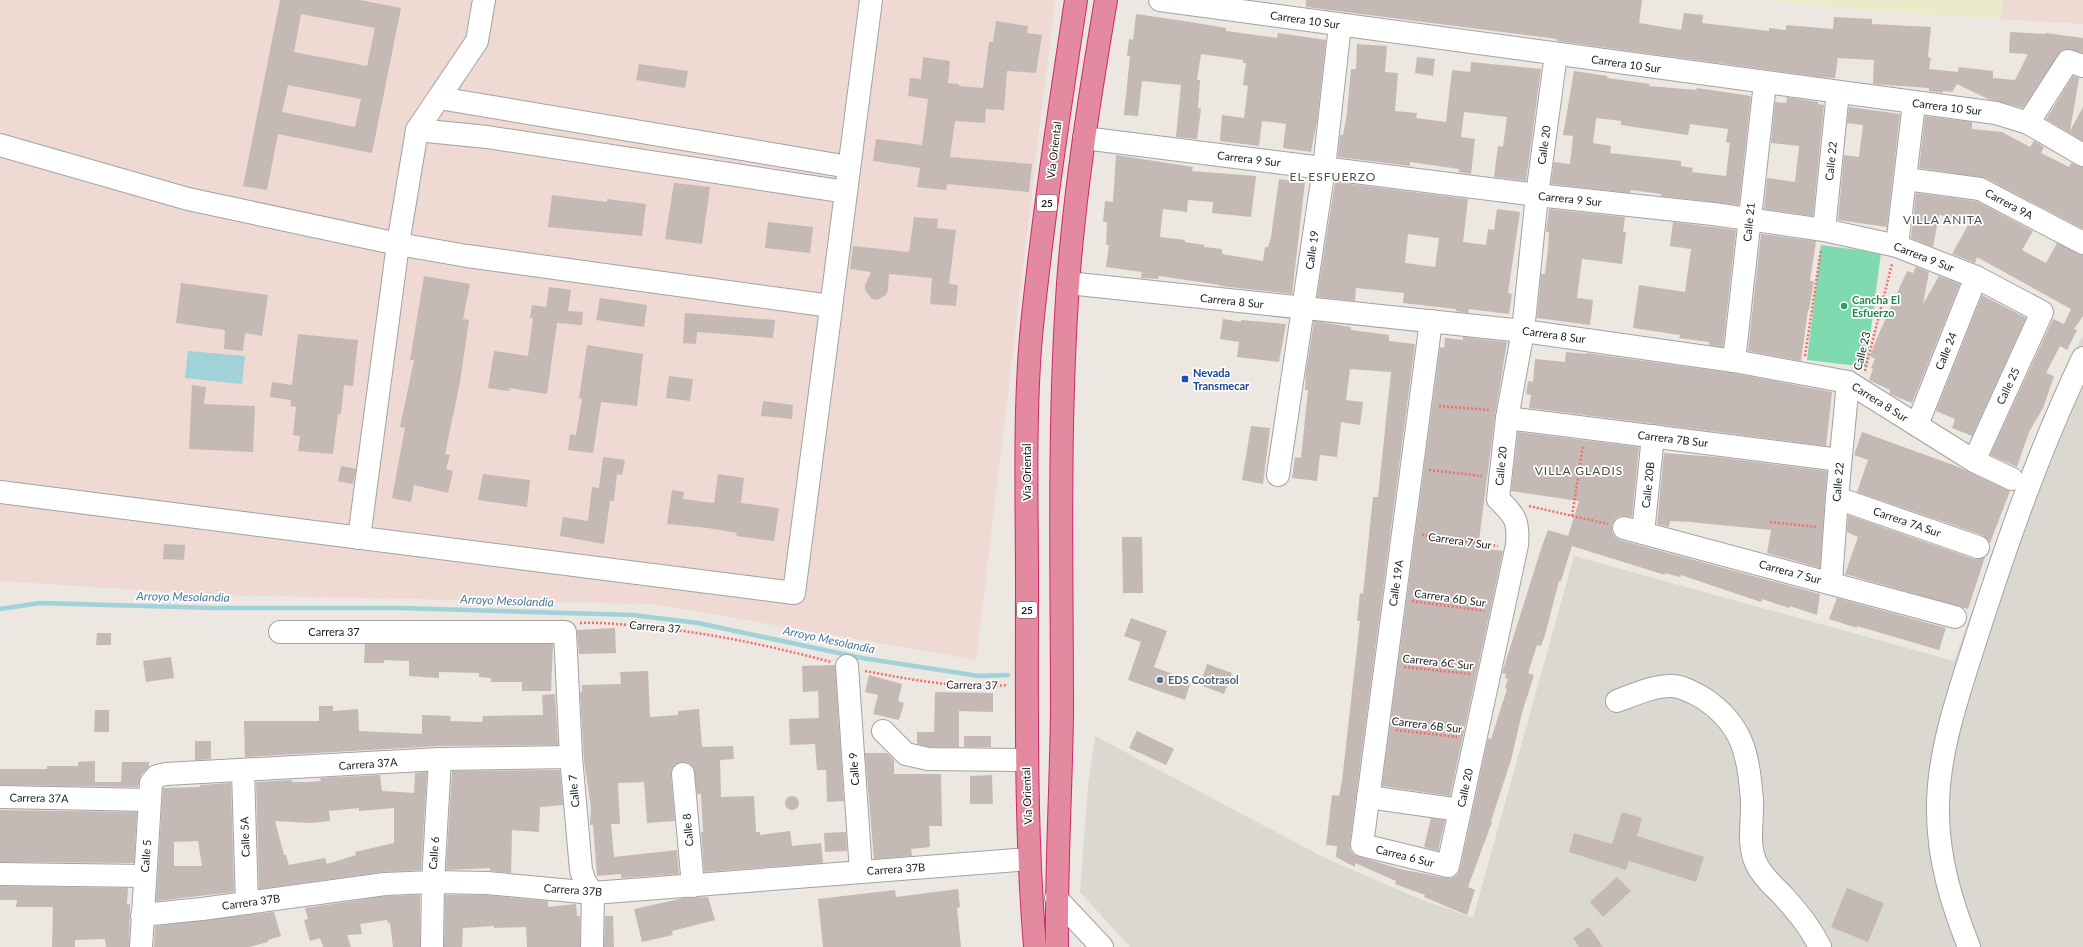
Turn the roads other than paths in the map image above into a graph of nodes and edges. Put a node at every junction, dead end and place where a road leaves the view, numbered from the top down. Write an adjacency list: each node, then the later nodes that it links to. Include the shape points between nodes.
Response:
1 (484, 0): 11 (street, via 478,41)
2 (871, 0): 18 (street)
3 (1076, 0): 59 (highway, Vía Oriental / 25, via 1060,100 1031,338 1027,406)
4 (1106, 0): 15 (highway)
5 (1160, 0): 6 (street, Carrera 10 Sur)
6 (1340, 25): 7 (street, Carrera 10 Sur); 19 (street, Calle 19)
7 (1556, 54): 9 (street, Carrera 10 Sur); 22 (street, Calle 20)
8 (2075, 63): 13 (street)
9 (1765, 83): 10 (street, Carrera 10 Sur); 23 (street, Calle 21)
10 (1838, 92): 12 (street, Carrera 10 Sur); 24 (street, Calle 22)
11 (438, 98): 14 (street); 18 (street)
12 (1914, 103): 13 (street, Carrera 10 Sur, via 1996,113); 20 (street)
13 (2028, 123): 17 (street, Carrera 10 Sur)
14 (417, 130): 21 (street, via 487,137); 26 (street)
15 (1084, 138): 19 (street, Carrera 9 Sur); 29 (highway)
16 (0, 145): 26 (street, via 188,199)
17 (2083, 155)
18 (849, 167): 21 (street)
19 (1324, 168): 22 (street, Carrera 9 Sur); 31 (street, Calle 19)
20 (1906, 179): 25 (street, Carrera 9A, via 1980,189); 27 (street)
21 (846, 192): 30 (street)
22 (1537, 195): 23 (street, Carrera 9 Sur); 34 (street, Calle 20)
23 (1749, 220): 24 (street, Carrera 9 Sur); 36 (street, Calle 21)
24 (1824, 230): 27 (street, Carrera 9 Sur)
25 (2083, 243)
26 (398, 244): 30 (street, via 467,256); 48 (street)
27 (1897, 246): 28 (street, Carrera 9 Sur)
28 (1976, 277): 32 (street, Carrera 9 Sur); 39 (street, Calle 24)
29 (1068, 283): 31 (street, Carrera 8 Sur); 76 (highway, via 1061,488 1062,713)
30 (831, 306): 48 (street, via 794,593)
31 (1303, 309): 33 (street, Carrera 8 Sur); 43 (street, Calle 19)
32 (2042, 312): 42 (street, Calle 25)
33 (1431, 321): 34 (street, Carrera 8 Sur); 64 (street, Calle 19A)
34 (1523, 331): 36 (street, Carrera 8 Sur); 38 (street, Calle 20)
35 (2083, 358): 86 (street, via 2045,441 2017,514 1945,745 1938,810 1938,838 1948,890)
36 (1734, 360): 37 (street, Carrera 8 Sur)
37 (1854, 386): 39 (street, Carrera 8 Sur); 41 (street, Calle 22)
38 (1507, 415): 40 (street, Carrera 7B Sur); 66 (street, Calle 20, via 1498,499 1516,518 1516,549)
39 (1917, 425): 42 (street, Carrera 8 Sur)
40 (1653, 436): 41 (street, Carrera 7B Sur); 47 (street, Calle 20B)
41 (1840, 460): 46 (street, Calle 22)
42 (1974, 461): 44 (street, Carrera 8 Sur)
43 (1278, 475)
44 (2012, 479)
45 (0, 492): 48 (street)
46 (1837, 498): 49 (street, Carrera 7A Sur); 50 (street, Calle 22)
47 (1633, 530): 50 (street, Carrera 7 Sur)
48 (359, 538)
49 (1978, 547)
50 (1831, 582): 51 (street, Carrera 7 Sur)
51 (1955, 617)
52 (280, 632): 53 (street, Carrera 37)
53 (565, 632): 57 (street, Calle 7)
54 (847, 666): 70 (street, Calle 9)
55 (1617, 701): 85 (street, via 1663,687 1678,687 1713,705 1734,725 1746,757 1752,801 1752,852 1756,864 1768,882 1811,928)
56 (883, 731): 59 (street, via 906,754 928,759)
57 (571, 757): 58 (street, Carrera 37A); 75 (street, Calle 7, via 581,870 585,882)
58 (440, 759): 60 (street, Carrera 37A); 73 (street, Calle 6)
59 (1026, 760): 68 (highway, Vía Oriental / 25)
60 (243, 772): 61 (street, Carrera 37A); 77 (street, Calle 5A)
61 (166, 774): 65 (street, Calle 5, via 157,776 151,782)
62 (683, 774): 74 (street, Calle 8)
63 (0, 797): 65 (street, Carrera 37A)
64 (1368, 797): 66 (street); 67 (street, Calle 19A)
65 (150, 800): 72 (street, Calle 5)
66 (1460, 810): 69 (street, Calle 20)
67 (1362, 845): 69 (street, Carrea 6 Sur)
68 (1029, 859): 70 (street, Carrera 37B); 82 (highway, Vía Oriental / 25)
69 (1448, 866)
70 (861, 872): 74 (street, Carrera 37B)
71 (0, 874): 72 (street)
72 (145, 876): 78 (street, Calle 5)
73 (433, 882): 75 (street, Carrera 37B, via 527,886); 77 (street, Carrera 37B, via 385,884); 80 (street, Calle 6)
74 (693, 886): 75 (street, Carrera 37B)
75 (593, 893): 81 (street)
76 (1056, 898): 83 (highway); 84 (street)
77 (247, 903): 78 (street, Carrera 37B)
78 (142, 915): 79 (street, Calle 5)
79 (141, 947)
80 (432, 947)
81 (592, 947)
82 (1035, 947)
83 (1057, 947)
84 (1102, 947)
85 (1820, 947)
86 (1969, 947)

